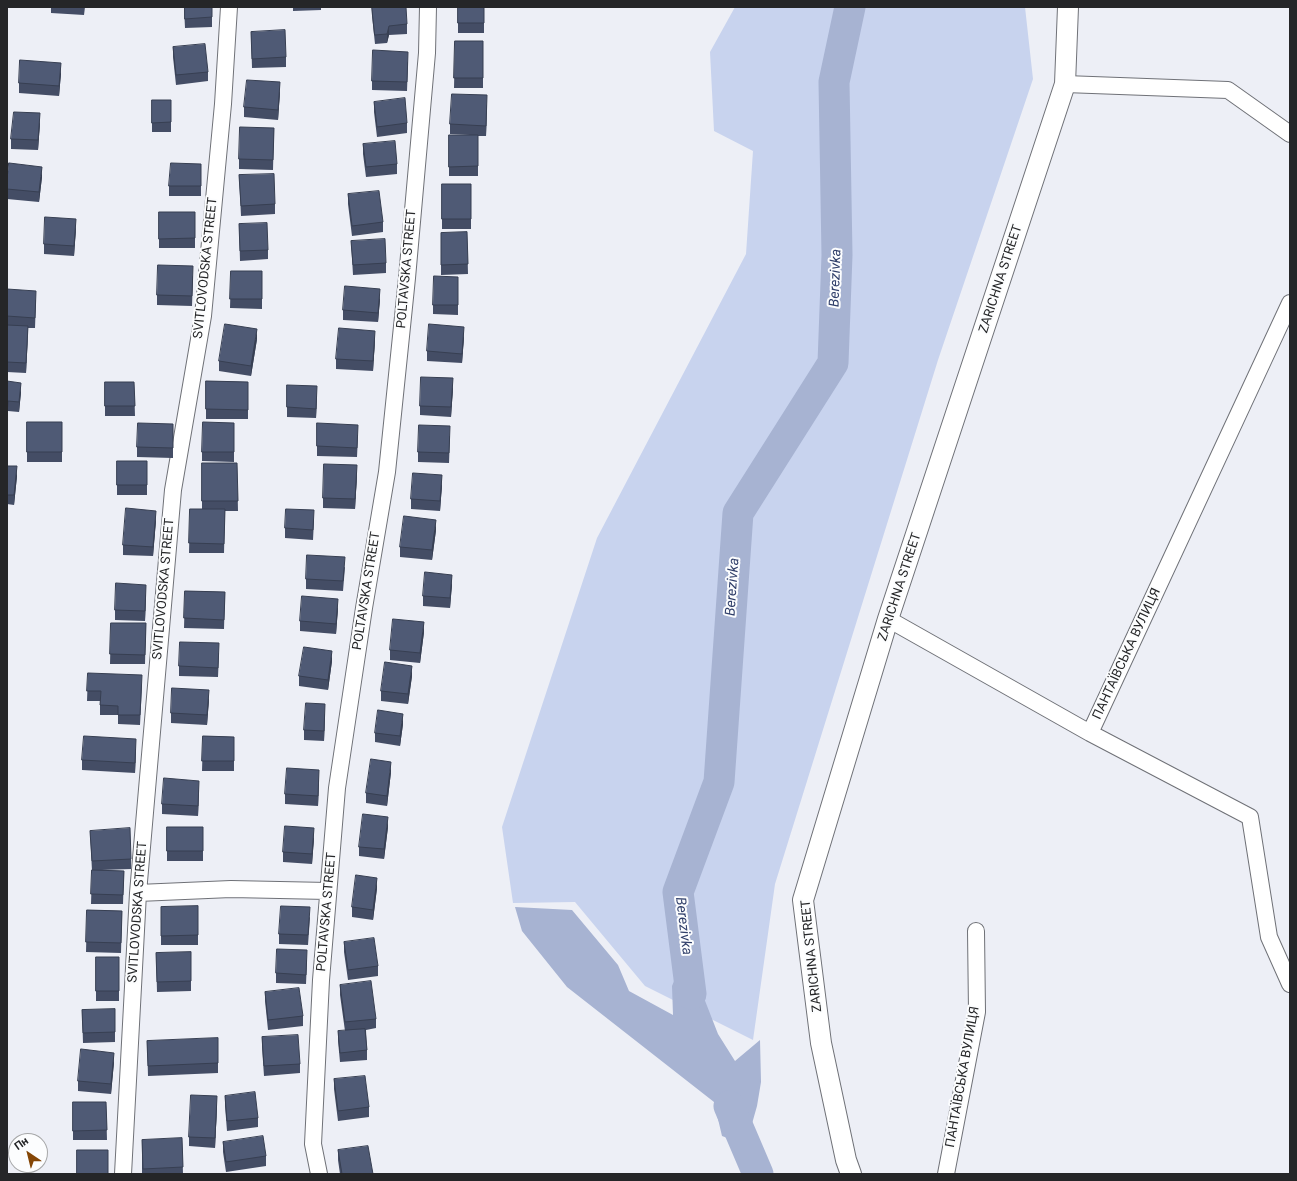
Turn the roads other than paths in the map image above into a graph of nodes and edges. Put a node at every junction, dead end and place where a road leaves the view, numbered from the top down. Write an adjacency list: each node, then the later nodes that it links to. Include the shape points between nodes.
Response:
1 (229, 7): 10 (street, SVITLOVODSKA STREET, via 223,104 203,316 173,490)
2 (428, 7): 9 (street, POLTAVSKA STREET, via 427,53 387,472 338,788)
3 (1068, 7): 4 (street, ZARICHNA STREET)
4 (1065, 84): 5 (street, via 1228,90); 7 (street, ZARICHNA STREET)
5 (1290, 134)
6 (1290, 303): 8 (street, ПАНТАЇВСЬКА ВУЛИЦЯ)
7 (888, 619): 8 (street); 15 (street, ZARICHNA STREET, via 803,900 821,1043)
8 (1090, 732): 12 (street, ПАНТАЇВСЬКА ВУЛИЦЯ, via 1250,817 1269,937)
9 (328, 891): 10 (street, via 231,889); 14 (street, POLTAVSKA STREET, via 313,1144)
10 (138, 893): 13 (street, SVITLOVODSKA STREET)
11 (976, 931): 16 (street, ПАНТАЇВСЬКА ВУЛИЦЯ, via 977,1012)
12 (1290, 984)
13 (123, 1174)
14 (319, 1174)
15 (851, 1174)
16 (946, 1174)

